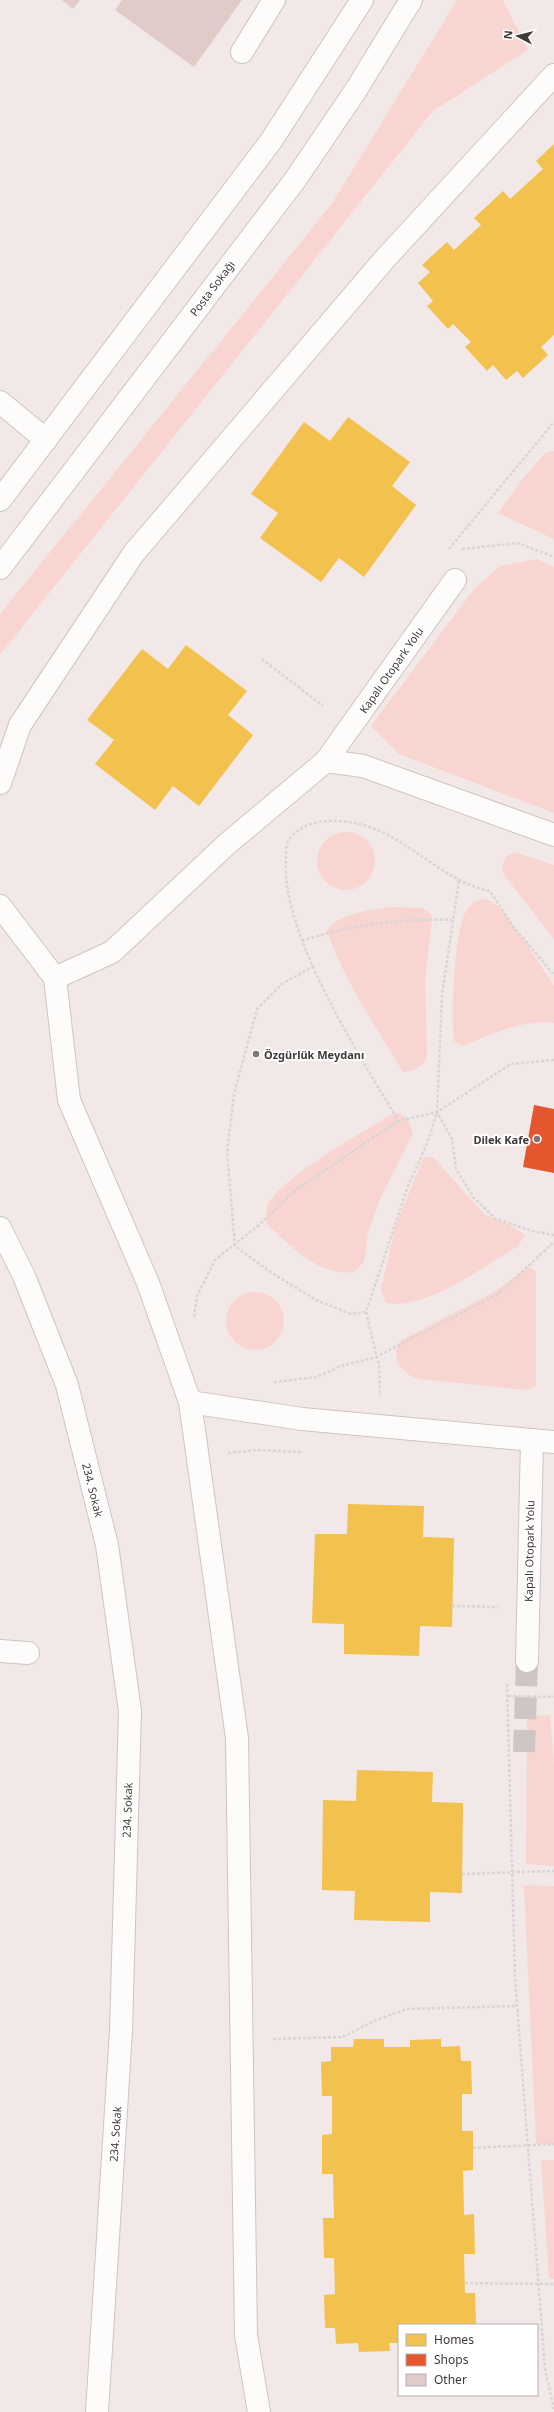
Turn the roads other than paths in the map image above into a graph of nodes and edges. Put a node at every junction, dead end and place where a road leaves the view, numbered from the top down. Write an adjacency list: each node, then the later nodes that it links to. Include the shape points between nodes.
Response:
1 (274, 0): 4 (street)
2 (362, 0): 7 (street, via 270,141)
3 (411, 0): 9 (street, Posta Sokağı, via 356,90 295,180)
4 (242, 52)
5 (554, 75): 12 (street, via 384,261 134,553 20,725)
6 (0, 402): 7 (street)
7 (46, 440): 8 (street)
8 (0, 500)
9 (0, 568)
10 (455, 580): 11 (street, Kapalı Otopark Yolu)
11 (326, 761): 13 (street, via 363,766); 15 (street, Kapalı Otopark Yolu, via 227,844 112,952)
12 (0, 782)
13 (554, 835)
14 (0, 906): 15 (street)
15 (55, 978): 17 (street, via 69,1100 148,1283)
16 (0, 1228): 23 (street, 234. Sokak, via 24,1276 67,1385 107,1545 130,1711 121,2030)
17 (190, 1402): 18 (street, via 302,1419); 24 (street, via 237,1738 246,2335)
18 (532, 1440): 19 (street); 22 (street, Kapalı Otopark Yolu)
19 (554, 1442)
20 (0, 1650): 21 (street)
21 (28, 1653)
22 (527, 1661)
23 (97, 2412)
24 (259, 2412)

